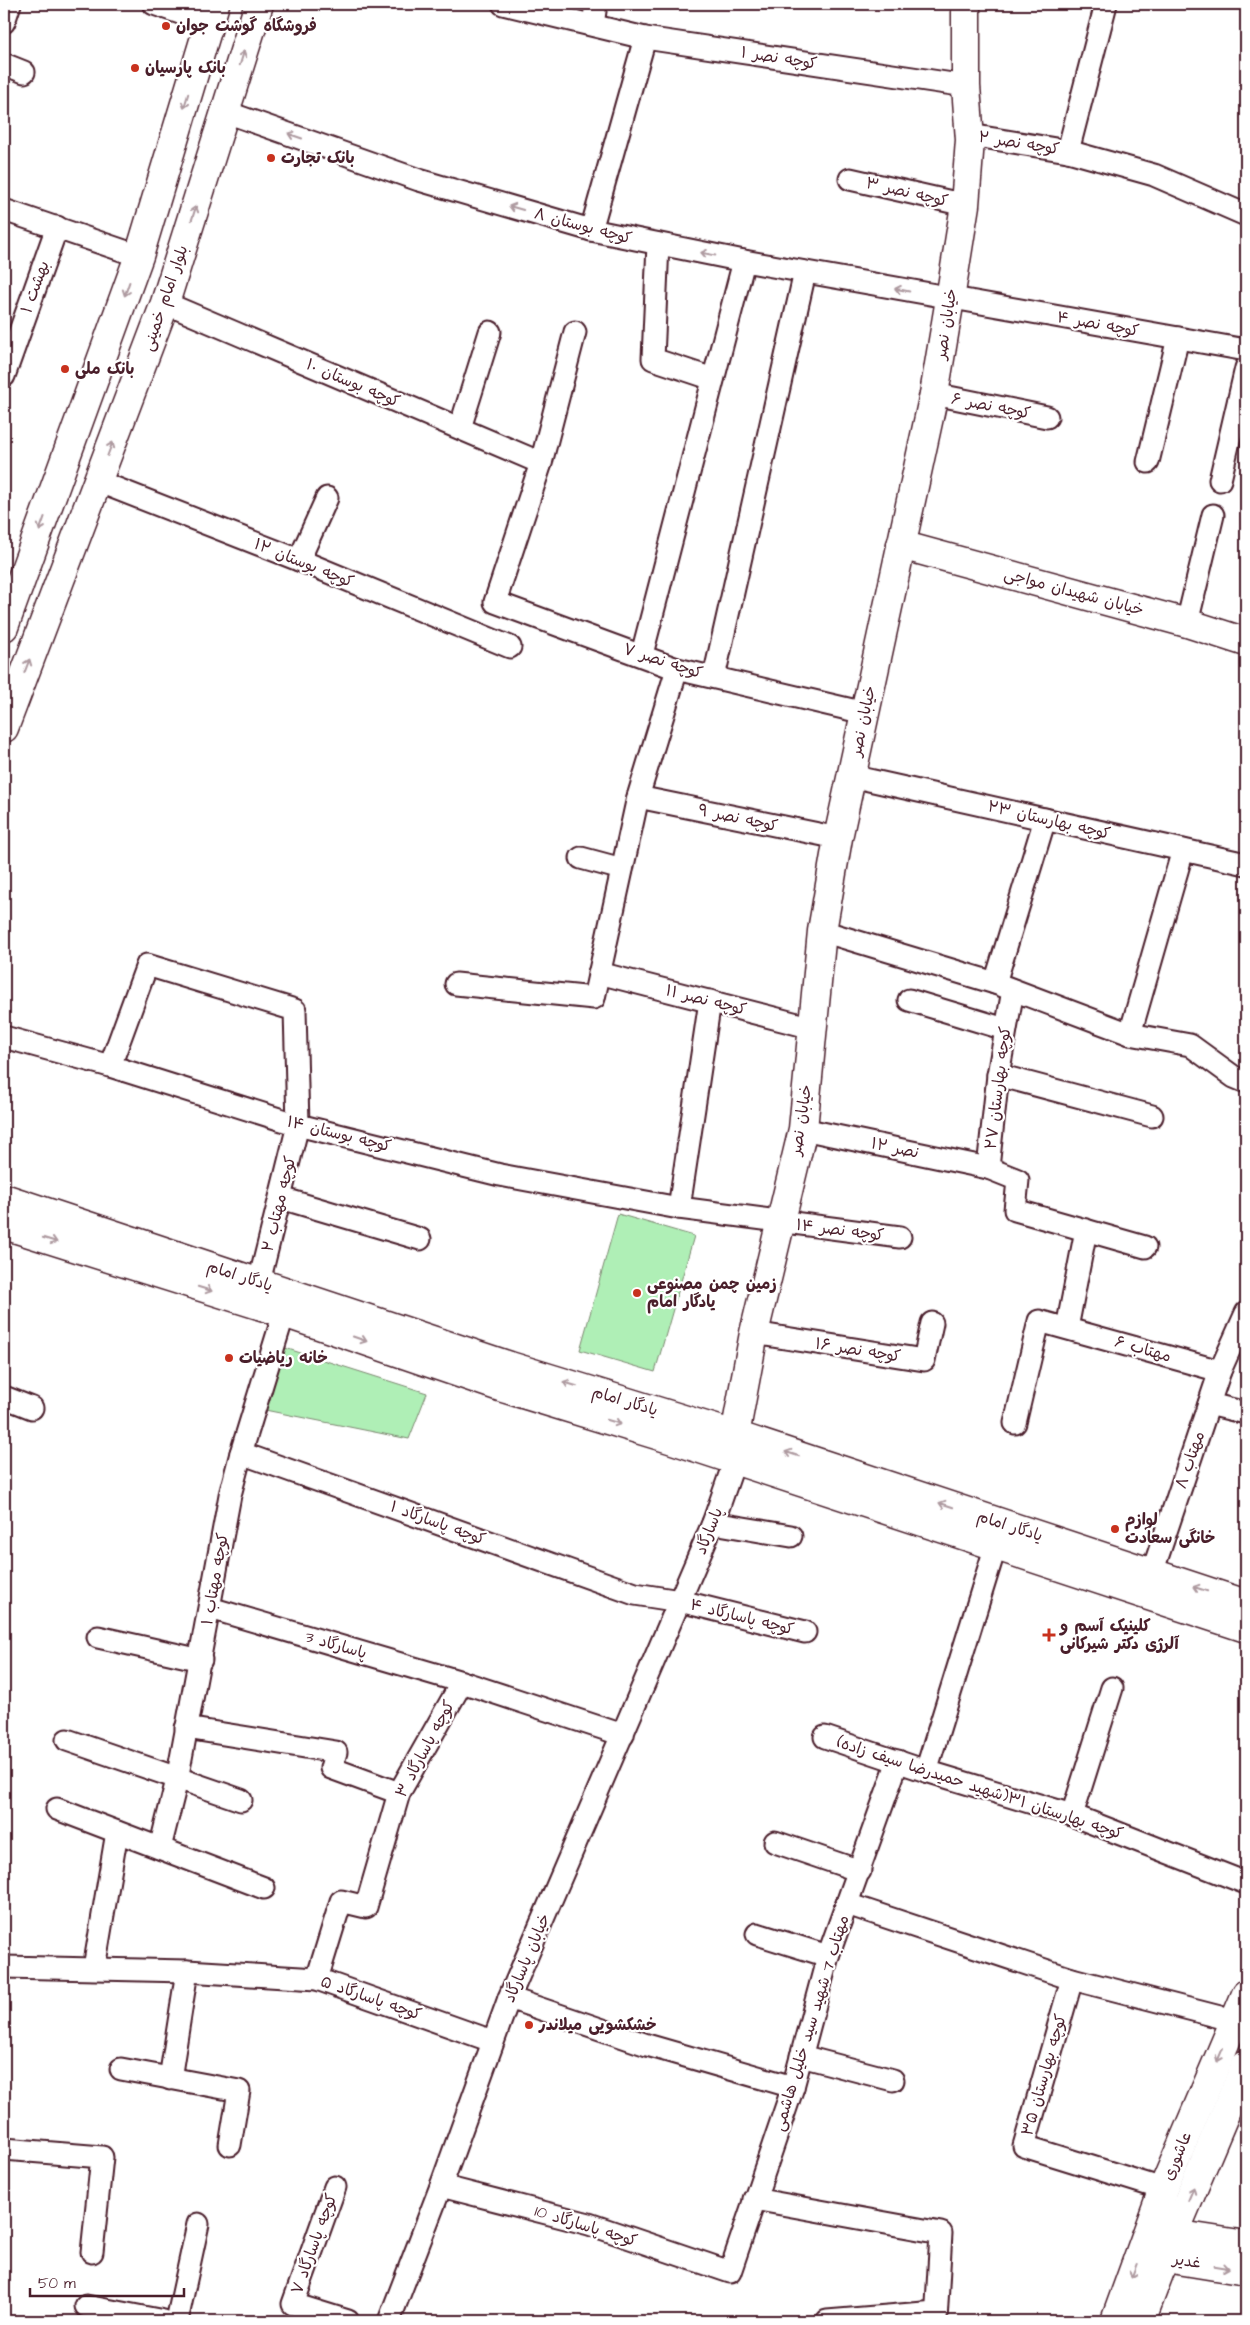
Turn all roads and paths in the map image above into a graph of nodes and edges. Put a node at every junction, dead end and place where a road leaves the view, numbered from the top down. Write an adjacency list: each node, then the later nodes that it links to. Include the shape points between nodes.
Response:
1 (10, 4): 9 (street)
2 (154, 4): 8 (street)
3 (259, 4): 15 (street, بلوار امام خمینی, one-way to 3)
4 (502, 4): 10 (street, کوچه نصر ۱)
5 (596, 4): 10 (street)
6 (966, 4): 14 (street, خیابان نصر)
7 (1106, 4): 17 (street)
8 (212, 13): 25 (street, one-way to 25)
9 (4, 22)
10 (593, 25): 11 (street, کوچه نصر ۱)
11 (645, 38): 14 (street, کوچه نصر ۱); 23 (street)
12 (4, 64): 13 (street)
13 (24, 72)
14 (966, 86): 16 (street, خیابان نصر)
15 (226, 112): 23 (street, کوچه بوستان ۸, one-way to 15, via 419,180); 29 (street, بلوار امام خمینی, one-way to 15)
16 (970, 134): 17 (street, کوچه نصر ۲); 19 (street, خیابان نصر)
17 (1068, 151): 21 (street, کوچه نصر ۲, via 1154,175)
18 (850, 179): 19 (street, کوچه نصر ۳)
19 (965, 205): 28 (street, خیابان نصر)
20 (4, 210): 22 (street)
21 (1246, 215)
22 (56, 227): 25 (street); 35 (street, بهشت ۱)
23 (591, 230): 24 (street, کوچه بوستان ۸)
24 (658, 244): 26 (street, کوچه بوستان ۸, one-way to 24); 36 (street, via 653,359)
25 (139, 256): 38 (street, one-way to 38)
26 (744, 261): 27 (street, کوچه بوستان ۸); 36 (street)
27 (805, 272): 28 (street, کوچه بوستان ۸, one-way to 27); 58 (street)
28 (950, 299): 32 (street, کوچه نصر ۴); 37 (street, خیابان نصر)
29 (165, 303): 39 (street, بلوار امام خمینی); 41 (street, کوچه بوستان ۱۰)
30 (490, 332): 41 (street)
31 (575, 332): 43 (street)
32 (1178, 338): 33 (street, کوچه نصر ۴); 42 (street)
33 (1246, 350)
34 (1246, 368): 44 (street)
35 (4, 376)
36 (713, 379): 56 (street)
37 (934, 394): 40 (street, کوچه نصر ۶); 49 (street, خیابان نصر)
38 (87, 403): 39 (street, via 91,413 100,420 111,422); 45 (street)
39 (122, 417): 46 (street, بلوار امام خمینی, one-way to 39)
40 (1047, 417)
41 (460, 428): 43 (street, کوچه بوستان ۱۰)
42 (1148, 462)
43 (541, 463): 56 (street, کوچه نصر ۷, via 495,602)
44 (1220, 480)
45 (54, 491): 46 (street, via 64,486 75,487 84,493); 51 (street, one-way to 51)
46 (93, 492): 50 (street, کوچه بوستان ۱۲); 60 (street, بلوار امام خمینی, one-way to 46)
47 (326, 498): 50 (street)
48 (1213, 515): 52 (street)
49 (901, 545): 52 (street, خیابان شهیدان مواجی); 59 (street, خیابان نصر)
50 (299, 560): 55 (street, کوچه بوستان ۱۲)
51 (9, 598): 53 (street)
52 (1187, 623): 54 (street, خیابان شهیدان مواجی)
53 (4, 627)
54 (1246, 642)
55 (510, 647)
56 (642, 654): 57 (street, کوچه نصر ۷)
57 (677, 669): 58 (street, کوچه نصر ۷); 62 (street)
58 (714, 677): 59 (street, کوچه نصر ۷)
59 (865, 713): 61 (street, خیابان نصر)
60 (4, 728)
61 (851, 776): 63 (street, کوچه بهارستان ۲۳); 64 (street, خیابان نصر)
62 (638, 797): 64 (street, کوچه نصر ۹); 68 (street)
63 (1045, 820): 65 (street, کوچه بهارستان ۲۳); 72 (street, کوچه بهارستان ۲۷)
64 (838, 838): 69 (street, خیابان نصر)
65 (1184, 850): 67 (street, کوچه بهارستان ۲۳); 77 (street)
66 (581, 858): 68 (street)
67 (1246, 864)
68 (622, 869): 70 (street)
69 (822, 931): 72 (street); 75 (street, خیابان نصر)
70 (599, 974): 71 (street, via 594,998); 74 (street, کوچه نصر ۱۱)
71 (456, 984)
72 (1004, 986): 76 (street, کوچه بهارستان ۲۷); 77 (street)
73 (909, 1000): 76 (street)
74 (710, 1001): 75 (street, کوچه نصر ۱۱); 88 (street)
75 (813, 1028): 84 (street, خیابان نصر)
76 (1005, 1029): 80 (street, کوچه بهارستان ۲۷)
77 (1130, 1034): 81 (street, via 1190,1045)
78 (4, 1037): 79 (street, کوچه بوستان ۱۴)
79 (110, 1066): 83 (street, کوچه بوستان ۱۴); 83 (street, کوچه مهتاب ۲, via 147,965 295,1010)
80 (998, 1075): 82 (street); 85 (street, کوچه بهارستان ۲۷)
81 (1246, 1082)
82 (1152, 1116)
83 (298, 1125): 87 (street, کوچه مهتاب ۲); 88 (street, کوچه بوستان ۱۴, via 500,1175)
84 (802, 1129): 85 (street, نصر ۱۲); 89 (street, خیابان نصر)
85 (988, 1168): 91 (street, کوچه بهارستان ۲۷, via 1018,1180 1015,1210)
86 (4, 1198): 95 (street, یادگار امام)
87 (281, 1198): 93 (street); 95 (street, کوچه مهتاب ۲)
88 (679, 1208): 89 (street, کوچه بوستان ۱۴)
89 (780, 1222): 92 (street, کوچه نصر ۱۴); 100 (street, خیابان نصر)
90 (4, 1225): 97 (street, یادگار امام, one-way to 97)
91 (1086, 1230): 94 (street, کوچه بهارستان ۲۷); 99 (street)
92 (900, 1237)
93 (420, 1239)
94 (1145, 1247)
95 (260, 1282): 102 (street, یادگار امام)
96 (1246, 1313): 101 (street, مهتاب ۸)
97 (284, 1314): 102 (street, یادگار امام, one-way to 102); 109 (street, کوچه مهتاب ۱)
98 (932, 1322): 100 (street, کوچه نصر ۱۶, via 924,1360)
99 (1067, 1328): 101 (street, مهتاب ۶); 107 (street, مهتاب ۶, via 1039,1321)
100 (754, 1334): 108 (street, خیابان نصر)
101 (1220, 1371): 104 (street, مهتاب ۸)
102 (507, 1377): 108 (street, یادگار امام)
103 (4, 1398): 105 (street)
104 (1209, 1404): 106 (street); 113 (street, مهتاب ۸)
105 (32, 1408)
106 (1246, 1413)
107 (1015, 1424)
108 (735, 1448): 110 (street, پاسارگاد); 112 (street, یادگار امام); 113 (street, یادگار امام, one-way to 108)
109 (240, 1453): 114 (street, کوچه پاسارگاد ۱, via 635,1594); 116 (street, کوچه مهتاب ۱)
110 (713, 1523): 111 (street); 114 (street, پاسارگاد)
111 (791, 1536)
112 (996, 1545): 117 (street, یادگار امام); 128 (street)
113 (1152, 1573): 115 (street, یادگار امام, one-way to 113)
114 (680, 1601): 118 (street, کوچه پاسارگاد ۴); 124 (street, خیابان پاسارگاد)
115 (1246, 1604)
116 (210, 1608): 120 (street, کوچه مهتاب ۱); 121 (street, پاسارگاد 3)
117 (1246, 1628)
118 (805, 1632)
119 (98, 1637): 120 (street)
120 (201, 1660): 123 (street, کوچه مهتاب ۱)
121 (462, 1682): 124 (street, کوچه پاسارگاد ۳); 130 (street, کوچه پاسارگاد ۳)
122 (1112, 1688): 133 (street)
123 (186, 1728): 129 (street, کوچه مهتاب ۱); 130 (street, via 336,1752 331,1768)
124 (623, 1735): 149 (street, خیابان پاسارگاد)
125 (825, 1737): 127 (street, کوچه بهارستان ۳۱(شهید حمیدرضا سیف زاده))
126 (67, 1740): 129 (street)
127 (898, 1762): 128 (street, کوچه بهارستان ۳۱(شهید حمیدرضا سیف زاده)); 137 (street, مهتاب 7 شهید سید خلیل هاشمی)
128 (926, 1771): 133 (street, کوچه بهارستان ۳۱(شهید حمیدرضا سیف زاده))
129 (177, 1780): 131 (street); 136 (street, کوچه مهتاب ۱)
130 (398, 1793): 146 (street, کوچه پاسارگاد ۳, via 366,1907 341,1901)
131 (241, 1800)
132 (57, 1809): 134 (street)
133 (1072, 1815): 138 (street, کوچه بهارستان ۳۱(شهید حمیدرضا سیف زاده))
134 (117, 1832): 136 (street); 144 (street)
135 (775, 1842): 137 (street)
136 (160, 1848): 139 (street)
137 (860, 1871): 140 (street, مهتاب 7 شهید سید خلیل هاشمی)
138 (1246, 1883)
139 (264, 1888)
140 (847, 1904): 142 (street, مهتاب 7 شهید سید خلیل هاشمی); 147 (street)
141 (757, 1934): 142 (street)
142 (828, 1956): 152 (street, مهتاب 7 شهید سید خلیل هاشمی)
143 (4, 1967): 144 (street, کوچه پاسارگاد ۵)
144 (94, 1968): 145 (street, کوچه پاسارگاد ۵)
145 (187, 1971): 146 (street, کوچه پاسارگاد ۵); 155 (street)
146 (317, 1979): 151 (street, کوچه پاسارگاد ۵)
147 (1072, 1979): 150 (street); 162 (street, کوچه بهارستان ۳۵, via 1024,2146)
148 (1246, 1994): 162 (street, عاشوری, one-way to 162)
149 (509, 1998): 151 (street, خیابان پاسارگاد); 157 (street, via 647,2045)
150 (1220, 2017)
151 (492, 2041): 160 (street, خیابان پاسارگاد)
152 (801, 2056): 156 (street); 157 (street, مهتاب 7 شهید سید خلیل هاشمی)
153 (1246, 2064): 167 (street, عاشوری, one-way to 153)
154 (121, 2069): 155 (street)
155 (170, 2079): 158 (street, via 239,2091)
156 (893, 2080)
157 (793, 2087): 163 (street, مهتاب 7 شهید سید خلیل هاشمی)
158 (230, 2145)
159 (4, 2149): 168 (street, via 102,2157)
160 (441, 2186): 170 (street, کوچه پاسارگاد 10, via 589,2224); 176 (street, خیابان پاسارگاد)
161 (335, 2187): 175 (street, کوچه پاسارگاد ۷, via 293,2304)
162 (1163, 2189): 165 (street, عاشوری)
163 (754, 2200): 170 (street, مهتاب 7 شهید سید خلیل هاشمی); 172 (street, via 941,2233)
164 (198, 2224): 174 (street)
165 (1146, 2240): 167 (street, غدیر); 178 (street, عاشوری, one-way to 178)
166 (1246, 2245): 167 (street, غدیر)
167 (1170, 2246): 169 (street, غدیر, one-way to 169); 179 (street, عاشوری)
168 (92, 2252)
169 (1246, 2271)
170 (730, 2272)
171 (86, 2306): 173 (street)
172 (936, 2317): 177 (street)
173 (164, 2321)
174 (177, 2321)
175 (348, 2321)
176 (389, 2321)
177 (827, 2321)
178 (1114, 2321)
179 (1141, 2321)

